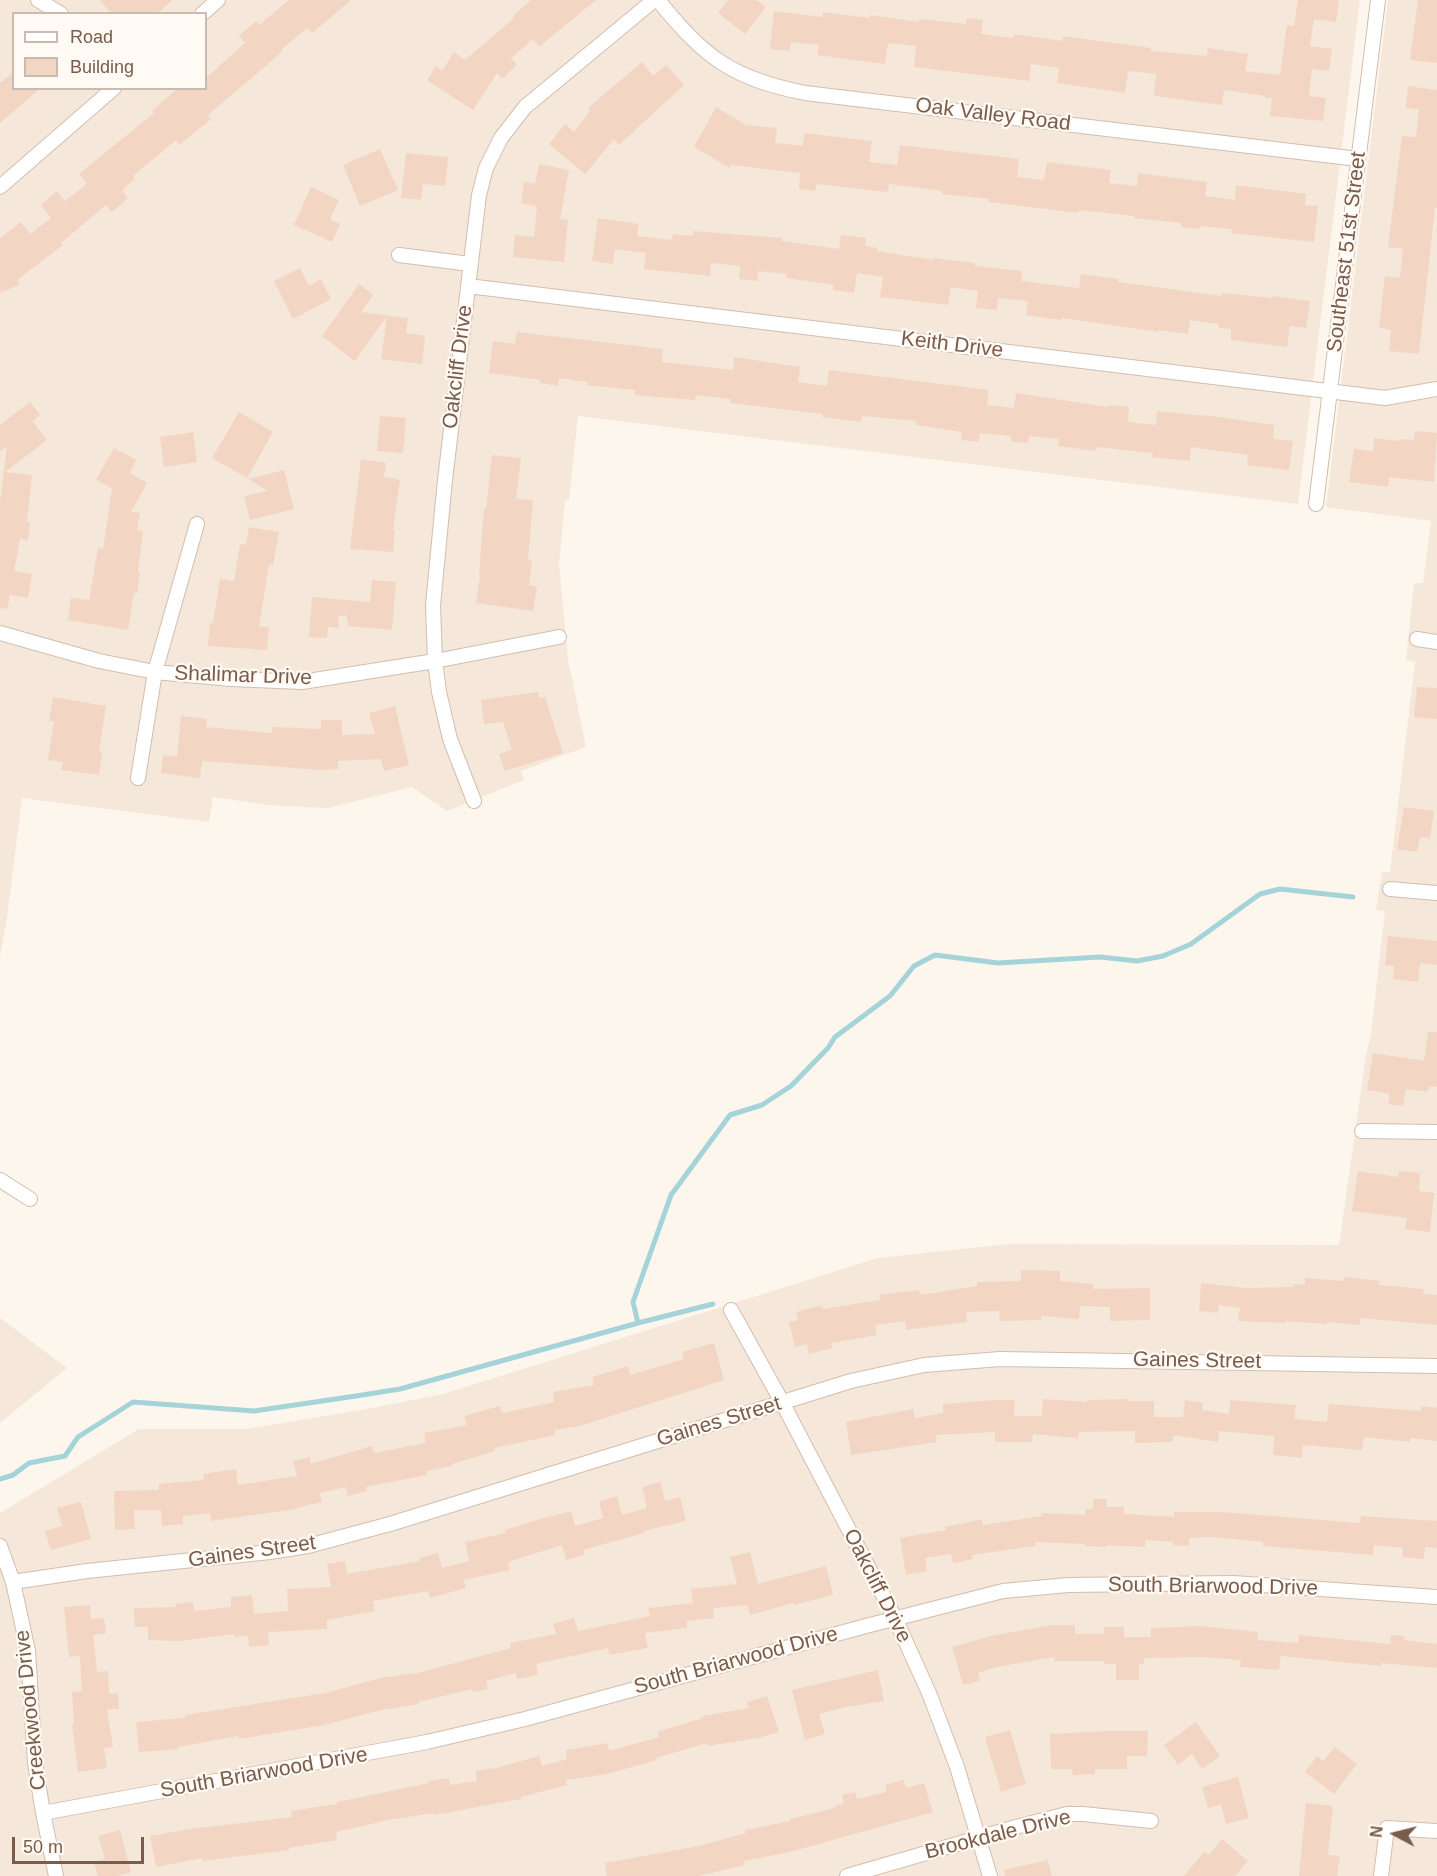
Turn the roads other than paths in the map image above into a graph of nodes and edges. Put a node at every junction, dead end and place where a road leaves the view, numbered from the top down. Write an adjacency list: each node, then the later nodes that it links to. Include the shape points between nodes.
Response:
1 (38, 0): 5 (street)
2 (218, 0): 6 (street)
3 (656, 0): 8 (street, Oak Valley Road, via 717,60 745,76 783,89); 11 (street, Oakcliff Drive, via 525,107 501,138 486,168 479,195)
4 (1378, 0): 8 (street, Southeast 51st Street)
5 (59, 12)
6 (204, 12)
7 (112, 90): 9 (street)
8 (1358, 159): 14 (street, Southeast 51st Street)
9 (0, 187)
10 (399, 255): 11 (street)
11 (470, 264): 12 (street, Oakcliff Drive)
12 (468, 286): 14 (street, Keith Drive); 21 (street, Oakcliff Drive, via 433,605)
13 (1437, 389): 14 (street, Keith Drive, via 1385,398)
14 (1329, 391): 15 (street, Southeast 51st Street)
15 (1316, 504)
16 (197, 524): 22 (street)
17 (0, 633): 22 (street, Shalimar Drive)
18 (559, 637): 21 (street, Shalimar Drive)
19 (1417, 639): 20 (street)
20 (1437, 642)
21 (435, 661): 22 (street, Shalimar Drive, via 302,682); 24 (street, Oakcliff Drive, via 450,739)
22 (155, 672): 23 (street)
23 (138, 778)
24 (474, 801)
25 (1390, 890): 26 (street)
26 (1437, 893)
27 (1362, 1131): 28 (street)
28 (1437, 1132)
29 (0, 1180): 30 (street)
30 (30, 1199)
31 (731, 1310): 33 (street, Oakcliff Drive)
32 (1437, 1366): 33 (street, Gaines Street, via 964,1360 890,1371)
33 (782, 1402): 35 (street, Gaines Street, via 308,1546); 37 (street, Oakcliff Drive)
34 (0, 1546): 35 (street, Creekwood Drive)
35 (14, 1582): 38 (street, Creekwood Drive, via 28,1651 35,1763)
36 (1437, 1597): 37 (street, South Briarwood Drive, via 1233,1583 1068,1585 1003,1591)
37 (895, 1618): 38 (street, South Briarwood Drive, via 427,1742); 41 (street, Oakcliff Drive, via 929,1694)
38 (43, 1813): 42 (street, Creekwood Drive)
39 (1151, 1821): 41 (street, Brookdale Drive, via 1067,1814)
40 (1437, 1831): 45 (street, via 1388,1828)
41 (980, 1838): 43 (street, Brookdale Drive); 44 (street, Oakcliff Drive)
42 (56, 1876)
43 (846, 1876)
44 (990, 1876)
45 (1381, 1876)

